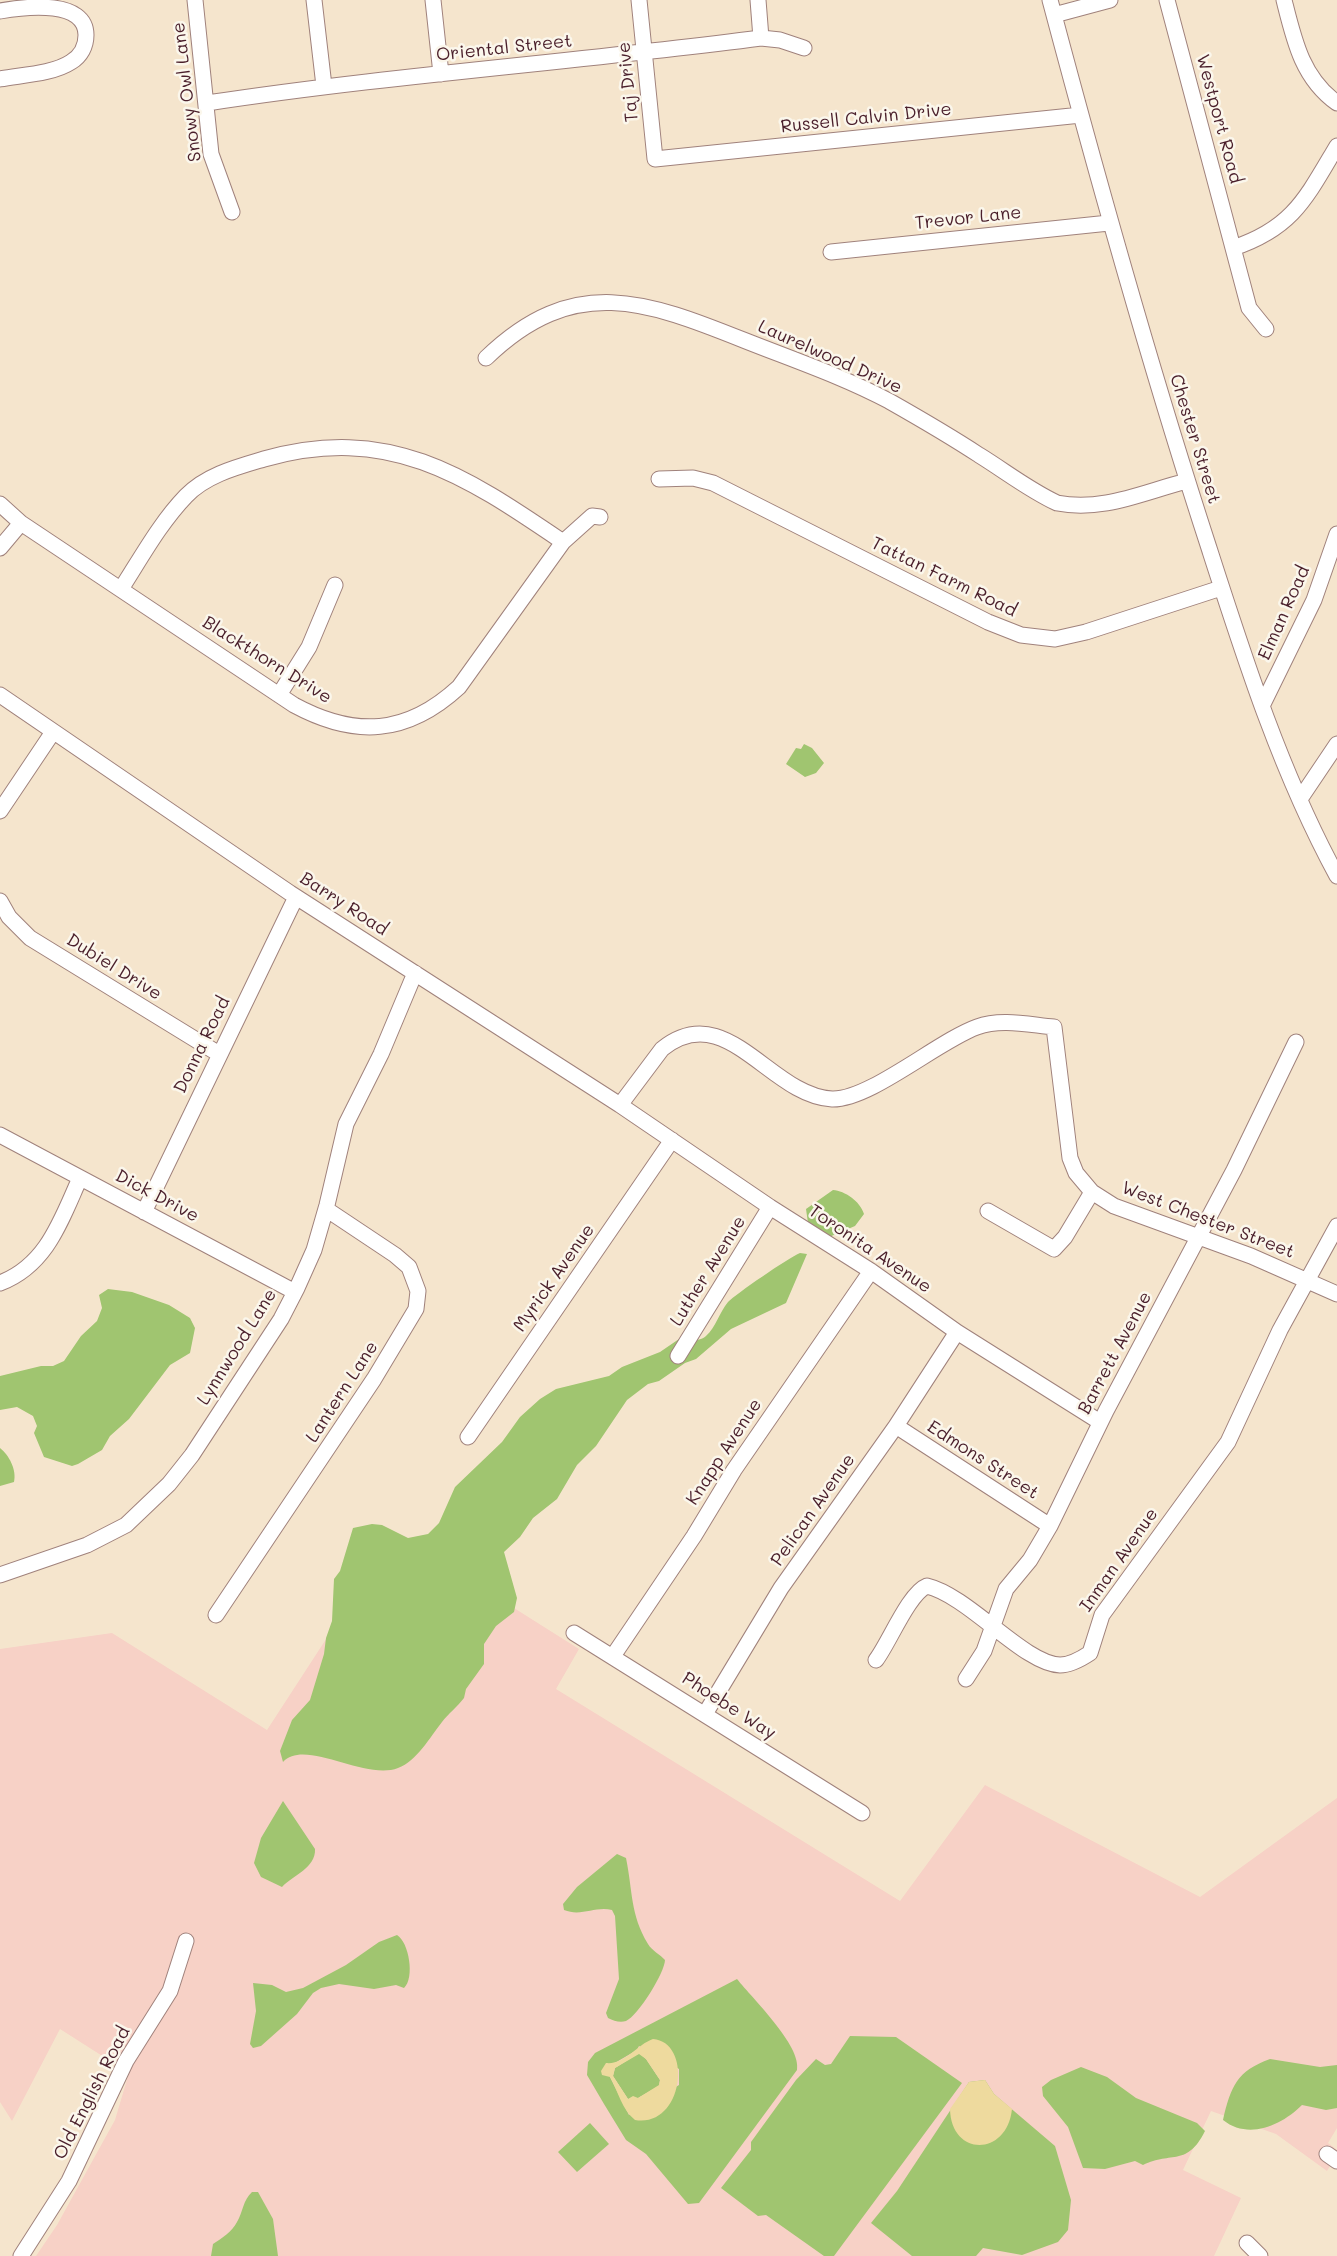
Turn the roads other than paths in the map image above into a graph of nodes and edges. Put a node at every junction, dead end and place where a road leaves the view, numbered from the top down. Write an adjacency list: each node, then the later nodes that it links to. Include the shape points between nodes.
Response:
1 (195, 0): 17 (street, Snowy Owl Lane)
2 (314, 0): 16 (street)
3 (433, 0): 14 (street)
4 (639, 0): 13 (street, Taj Drive)
5 (758, 0): 11 (street)
6 (1110, 0): 9 (street)
7 (1167, 0): 24 (street, Westport Road)
8 (1284, 0): 18 (street, via 1303,66 1320,89)
9 (1052, 7): 19 (street, Chester Street)
10 (0, 11): 15 (street, via 46,2 62,3 79,14 86,33 81,53 70,63)
11 (761, 38): 12 (street, Oriental Street); 13 (street, Oriental Street)
12 (804, 48)
13 (644, 53): 14 (street, Oriental Street); 21 (street, Taj Drive)
14 (441, 75): 16 (street, Oriental Street)
15 (0, 79)
16 (324, 86): 17 (street, Oriental Street)
17 (207, 103): 22 (street, Snowy Owl Lane, via 212,154)
18 (1337, 103)
19 (1081, 115): 21 (street, Russell Calvin Drive); 23 (street, Chester Street)
20 (1337, 146): 24 (street, via 1286,221 1271,233)
21 (655, 159)
22 (231, 212)
23 (1109, 223): 25 (street, Trevor Lane); 29 (street, Chester Street)
24 (1233, 248): 26 (street, Westport Road, via 1249,308)
25 (831, 252)
26 (1266, 329)
27 (486, 358): 29 (street, Laurelwood Drive, via 506,339 560,309 597,302 651,306 863,389 1057,503 1109,504)
28 (659, 479): 37 (street, Tattan Farm Road, via 693,478 713,483 988,622 1032,638 1055,639 1086,632)
29 (1186, 481): 37 (street, Chester Street)
30 (0, 504): 32 (street, Blackthorn Drive)
31 (600, 517): 34 (street, Blackthorn Drive, via 592,516)
32 (21, 523): 35 (street); 38 (street, Blackthorn Drive)
33 (1337, 534): 41 (street, Elman Road, via 1314,600)
34 (563, 542): 38 (street, via 454,475 427,463 371,448 320,447 258,461 208,479 187,495 163,524); 40 (street, Blackthorn Drive, via 459,687 434,709 381,727 347,727 320,718)
35 (0, 548)
36 (335, 585): 40 (street, via 312,642)
37 (1221, 588): 41 (street, Chester Street)
38 (121, 589): 40 (street, Blackthorn Drive)
39 (0, 694): 42 (street, Barry Road)
40 (279, 695)
41 (1262, 706): 44 (street, Chester Street)
42 (54, 732): 45 (street); 47 (street, Barry Road)
43 (1337, 744): 44 (street)
44 (1300, 799): 46 (street, Chester Street)
45 (0, 811)
46 (1337, 876)
47 (296, 897): 49 (street, Barry Road); 51 (street, Donna Road)
48 (0, 901): 51 (street, Dubiel Drive, via 9,917 30,938)
49 (415, 973): 52 (street, Barry Road); 58 (street, Lynnwood Lane, via 346,1124)
50 (1296, 1042): 62 (street, Barrett Avenue)
51 (219, 1054): 60 (street, Donna Road)
52 (620, 1105): 54 (street, Toronita Avenue); 56 (street, West Chester Street, via 656,1055 678,1039 694,1034 712,1035 735,1045 801,1090 831,1099 859,1093 976,1027 1004,1023 1054,1027 1070,1158 1076,1173)
53 (0, 1135): 55 (street, Dick Drive)
54 (672, 1140): 57 (street, Toronita Avenue); 72 (street, Myrick Avenue)
55 (80, 1178): 60 (street, Dick Drive); 65 (street, via 42,1255)
56 (1092, 1192): 59 (street, via 1054,1249); 62 (street, West Chester Street, via 1114,1206)
57 (770, 1207): 63 (street, Toronita Avenue); 69 (street, Luther Avenue)
58 (326, 1209): 66 (street, Lynnwood Lane, via 314,1250); 75 (street, Lantern Lane, via 409,1267 418,1291 416,1309 374,1379)
59 (988, 1211)
60 (144, 1212): 66 (street, Dick Drive)
61 (1337, 1226): 64 (street, Inman Avenue)
62 (1199, 1237): 64 (street, West Chester Street); 70 (street, Barrett Avenue)
63 (871, 1271): 68 (street, Toronita Avenue); 78 (street, Knapp Avenue, via 734,1470)
64 (1308, 1281): 67 (street, West Chester Street); 76 (street, Inman Avenue, via 1280,1329 1228,1442 1102,1615 1090,1653 1069,1664 1051,1664)
65 (0, 1283)
66 (295, 1292): 74 (street, Lynnwood Lane, via 192,1455 154,1500 108,1536)
67 (1337, 1294)
68 (957, 1332): 70 (street, Toronita Avenue); 71 (street, Pelican Avenue)
69 (678, 1356)
70 (1100, 1422): 73 (street, Barrett Avenue)
71 (896, 1426): 73 (street, Edmons Street); 81 (street, Pelican Avenue, via 777,1595)
72 (468, 1437)
73 (1050, 1526): 76 (street, Barrett Avenue, via 1030,1560 1006,1589)
74 (0, 1575)
75 (216, 1616)
76 (992, 1625): 79 (street, Inman Avenue, via 937,1589 925,1586); 80 (street, Barrett Avenue, via 984,1651)
77 (574, 1633): 78 (street, Phoebe Way)
78 (614, 1656): 81 (street, Phoebe Way)
79 (876, 1660)
80 (966, 1679)
81 (705, 1714): 82 (street, Phoebe Way)
82 (862, 1813)
83 (186, 1941): 85 (street, Old English Road, via 170,1991 126,2061 69,2181)
84 (1247, 2244): 86 (street)
85 (21, 2256)
86 (1260, 2256)

